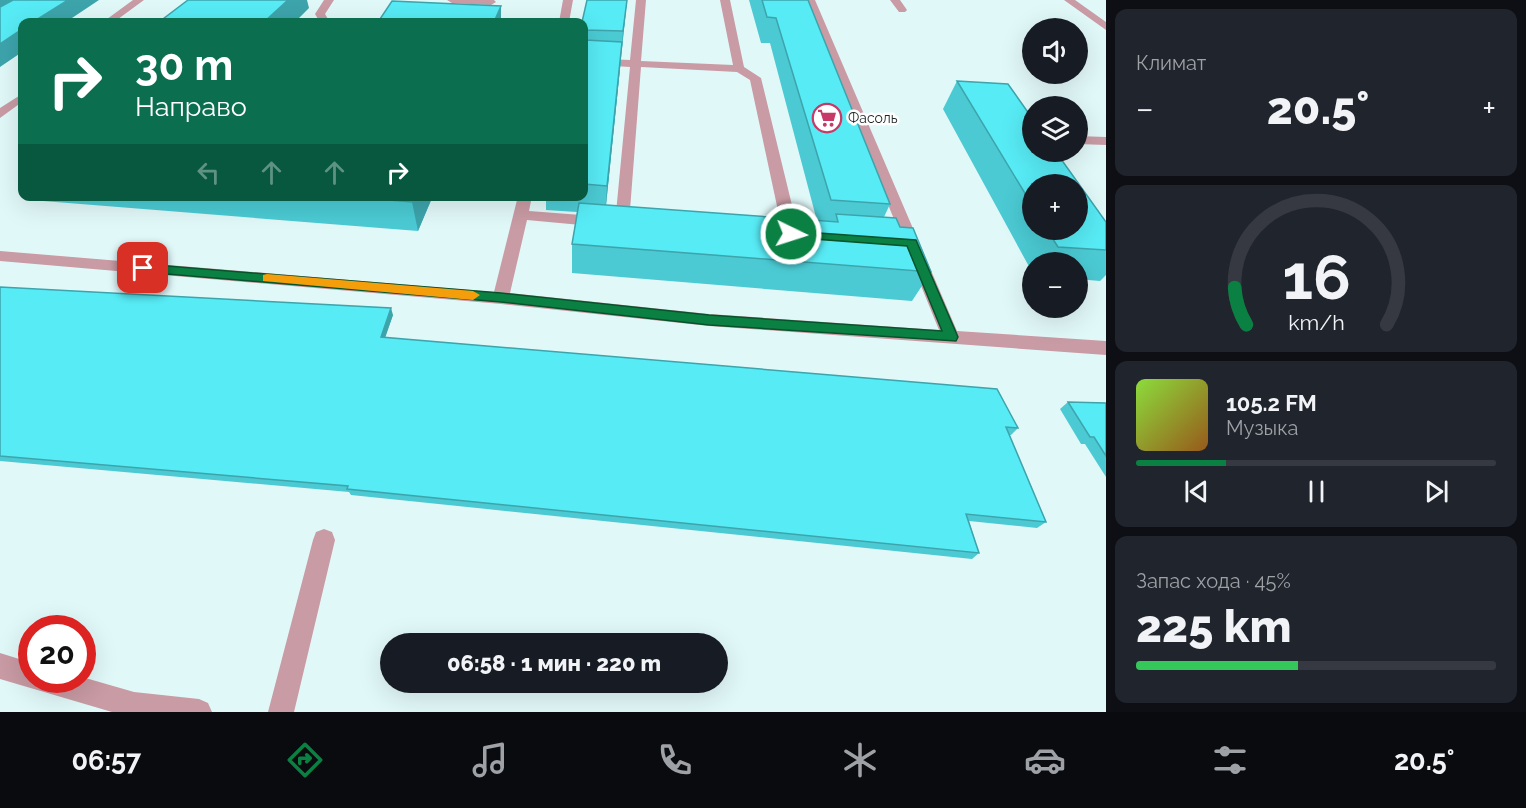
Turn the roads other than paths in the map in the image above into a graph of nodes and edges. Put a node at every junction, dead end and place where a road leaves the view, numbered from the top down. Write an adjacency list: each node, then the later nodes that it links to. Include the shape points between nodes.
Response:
1 (138, 0): 12 (street)
2 (329, 0): 13 (street, via 320,14)
3 (453, 0): 10 (street)
4 (568, 0): 14 (street)
5 (641, 0): 17 (street)
6 (725, 0): 18 (street)
7 (810, 0): 29 (street)
8 (895, 0): 11 (street)
9 (1069, 0): 15 (street)
10 (491, 2)
11 (902, 10)
12 (113, 18)
13 (322, 18)
14 (565, 18)
15 (1106, 27)
16 (588, 61): 17 (street)
17 (636, 64): 18 (street); 26 (street, via 628,223)
18 (739, 69): 27 (street, via 755,78)
19 (18, 100): 20 (street)
20 (2, 111)
21 (1088, 140): 22 (street)
22 (1106, 141)
23 (524, 201): 24 (street)
24 (521, 215): 25 (street); 31 (street)
25 (581, 220)
26 (604, 221)
27 (791, 234)
28 (890, 241): 29 (street)
29 (912, 243): 32 (street)
30 (0, 256): 31 (street)
31 (501, 298): 32 (street, via 709,320)
32 (951, 337): 33 (street)
33 (1106, 348)
34 (324, 540): 39 (street)
35 (0, 666): 36 (street)
36 (18, 672)
37 (91, 693): 38 (street, via 134,705)
38 (199, 712)
39 (281, 712)

